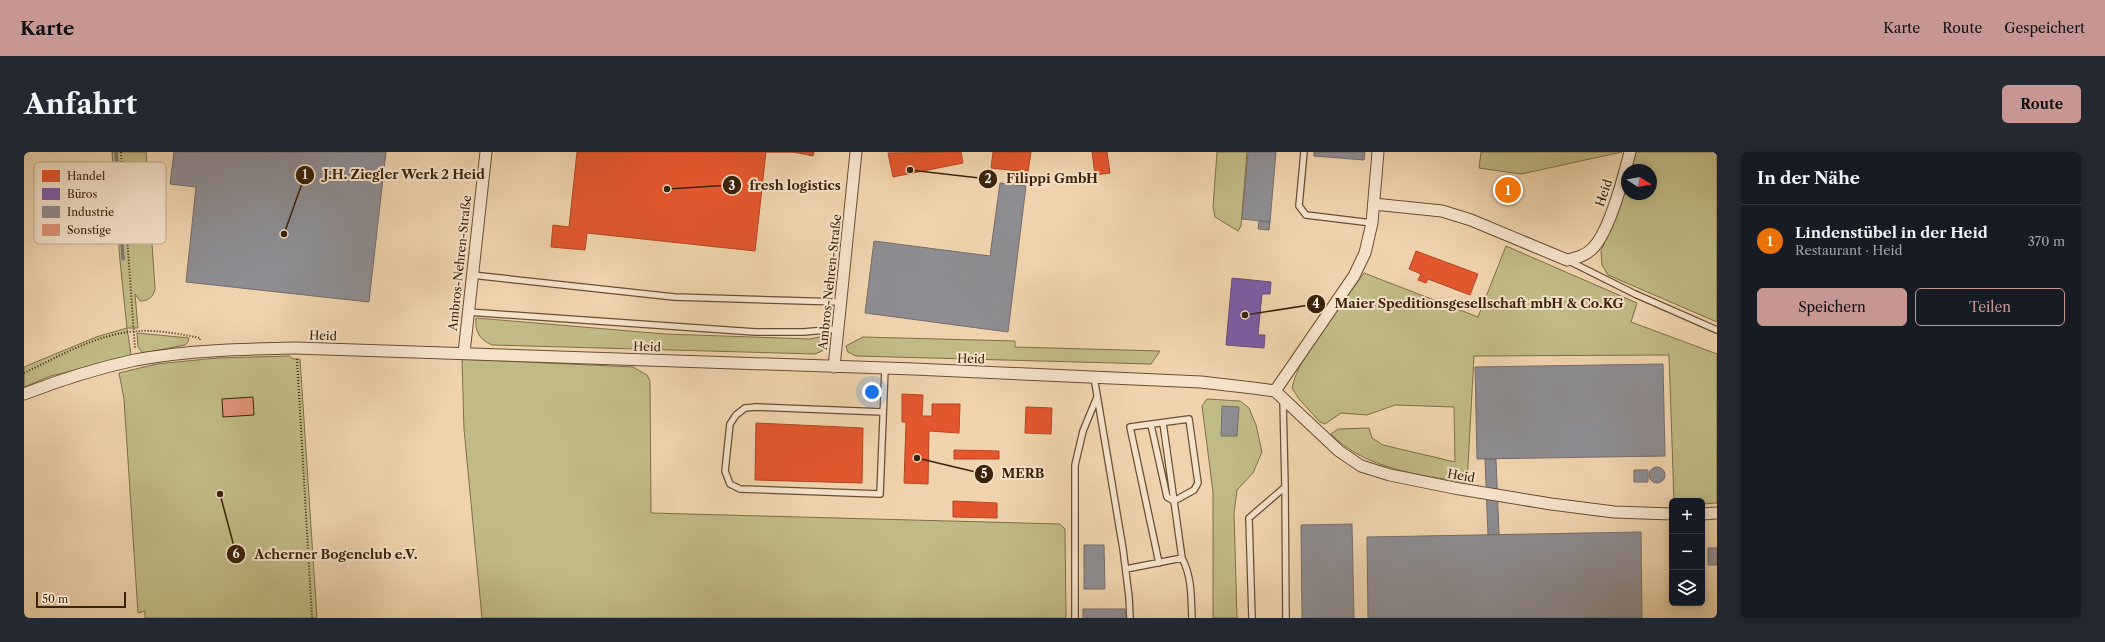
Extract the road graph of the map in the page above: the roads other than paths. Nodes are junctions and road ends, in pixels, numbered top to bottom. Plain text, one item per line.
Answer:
1 (486, 152) edge
2 (856, 152) edge
3 (1304, 152) edge
4 (1378, 152) edge
5 (1630, 152) edge
6 (1374, 204) junction
7 (1372, 223) junction
8 (1567, 260) junction
9 (472, 276) junction
10 (841, 302) junction
11 (468, 312) junction
12 (838, 329) junction
13 (1717, 330) edge
14 (464, 353) junction
15 (834, 366) junction
16 (885, 368) junction
17 (1094, 377) junction
18 (1275, 391) junction
19 (24, 394) edge
20 (1097, 396) junction
21 (1283, 398) junction
22 (883, 412) junction
23 (1163, 423) junction
24 (1151, 424) junction
25 (1285, 487) junction
26 (1174, 501) junction
27 (1717, 513) edge
28 (1669, 514) edge
29 (1705, 514) edge
30 (1182, 558) junction
31 (1159, 563) junction
32 (1126, 570) junction
33 (1076, 618) edge
34 (1130, 618) edge
35 (1192, 618) edge
36 (1252, 618) edge
37 (1286, 618) edge

1 - 9 street, Ambros-Nehren-Straße
2 - 10 street, Ambros-Nehren-Straße
3 - 7 lane
4 - 6 street
5 - 8 street, Heid
6 - 7 street
6 - 8 street
7 - 18 street
8 - 13 lane
9 - 10 lane
9 - 11 street, Ambros-Nehren-Straße
10 - 12 street, Ambros-Nehren-Straße
11 - 12 lane
11 - 14 street, Ambros-Nehren-Straße
12 - 15 street, Ambros-Nehren-Straße
14 - 15 street, Heid
14 - 19 street, Heid
15 - 16 street, Heid
16 - 17 street, Heid
16 - 22 lane
17 - 18 street, Heid
17 - 20 lane
18 - 21 street, Heid
20 - 32 lane
20 - 33 lane
21 - 25 lane
21 - 28 street, Heid
22 - 22 lane
23 - 24 lane
23 - 26 lane
23 - 26 lane
24 - 26 lane
24 - 31 lane
25 - 36 lane
25 - 37 lane
26 - 30 lane
27 - 29 street
30 - 31 lane
30 - 35 lane
31 - 32 lane
32 - 34 lane

